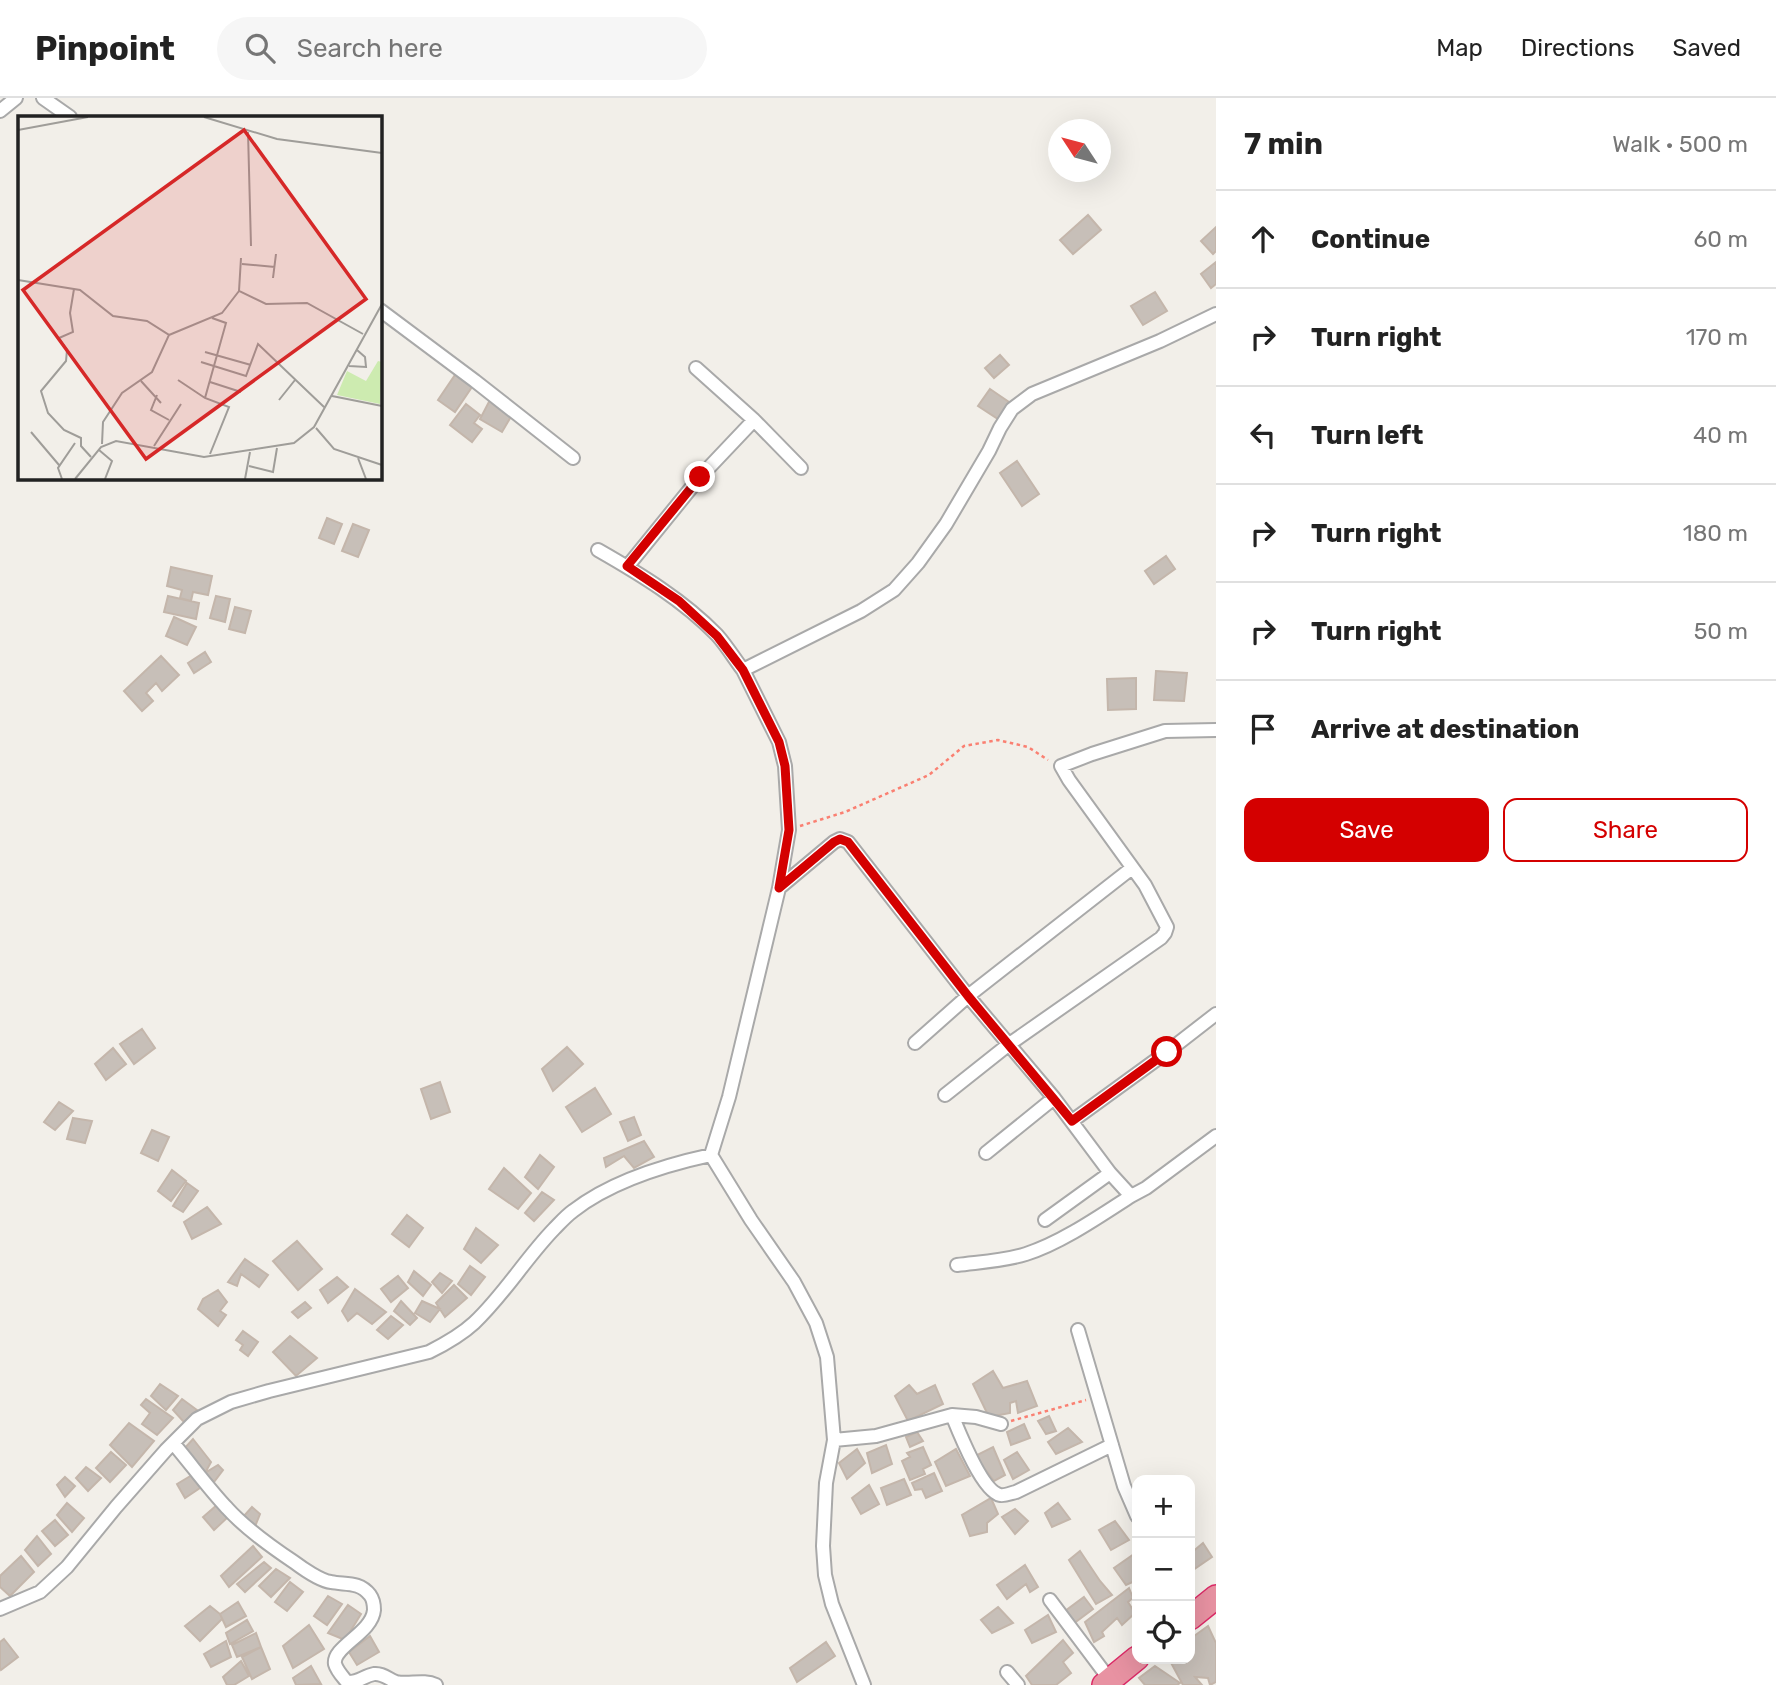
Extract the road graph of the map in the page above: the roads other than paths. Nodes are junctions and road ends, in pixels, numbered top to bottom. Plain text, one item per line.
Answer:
1 (16, 98) edge
2 (43, 98) edge
3 (0, 111) edge
4 (68, 116) edge
5 (382, 311) edge
6 (1216, 314) edge
7 (696, 368) dead end
8 (754, 420) junction
9 (573, 458) dead end
10 (801, 468) dead end
11 (598, 550) dead end
12 (627, 566) junction
13 (743, 670) junction
14 (1216, 730) edge
15 (1132, 868) junction
16 (779, 888) junction
17 (968, 996) junction
18 (1216, 1014) edge
19 (915, 1043) dead end
20 (1008, 1045) junction
21 (946, 1095) dead end
22 (1054, 1098) junction
23 (1072, 1121) junction
24 (1216, 1136) edge
25 (986, 1153) dead end
26 (711, 1155) junction
27 (1110, 1173) junction
28 (1130, 1196) junction
29 (1045, 1220) dead end
30 (957, 1265) dead end
31 (1078, 1330) dead end
32 (952, 1415) junction
33 (1002, 1424) road end
34 (834, 1440) junction
35 (173, 1443) junction
36 (1112, 1445) junction
37 (1132, 1504) edge
38 (1216, 1597) edge
39 (1050, 1600) dead end
40 (0, 1609) edge
41 (1195, 1612) edge
42 (1132, 1662) edge
43 (1007, 1672) dead end
44 (1107, 1682) edge
45 (436, 1685) edge
46 (864, 1685) edge
47 (1018, 1685) edge

1 - 3 street
2 - 4 street
5 - 9 street
6 - 13 street
7 - 8 street
8 - 10 street
8 - 12 street
11 - 12 street
12 - 13 street
13 - 16 street
14 - 15 street
15 - 17 street
15 - 20 street
16 - 17 street
16 - 26 street
17 - 19 street
17 - 20 street
18 - 23 street
20 - 21 street
20 - 22 street
22 - 23 street
22 - 25 street
23 - 27 street
24 - 28 street
26 - 34 street
26 - 35 street
27 - 28 street
27 - 29 street
28 - 30 street
31 - 36 street
32 - 33 street
32 - 34 street
32 - 36 street
34 - 46 street
35 - 40 street
35 - 45 street
36 - 37 street
38 - 41 highway
39 - 44 street
42 - 44 highway
43 - 47 street

